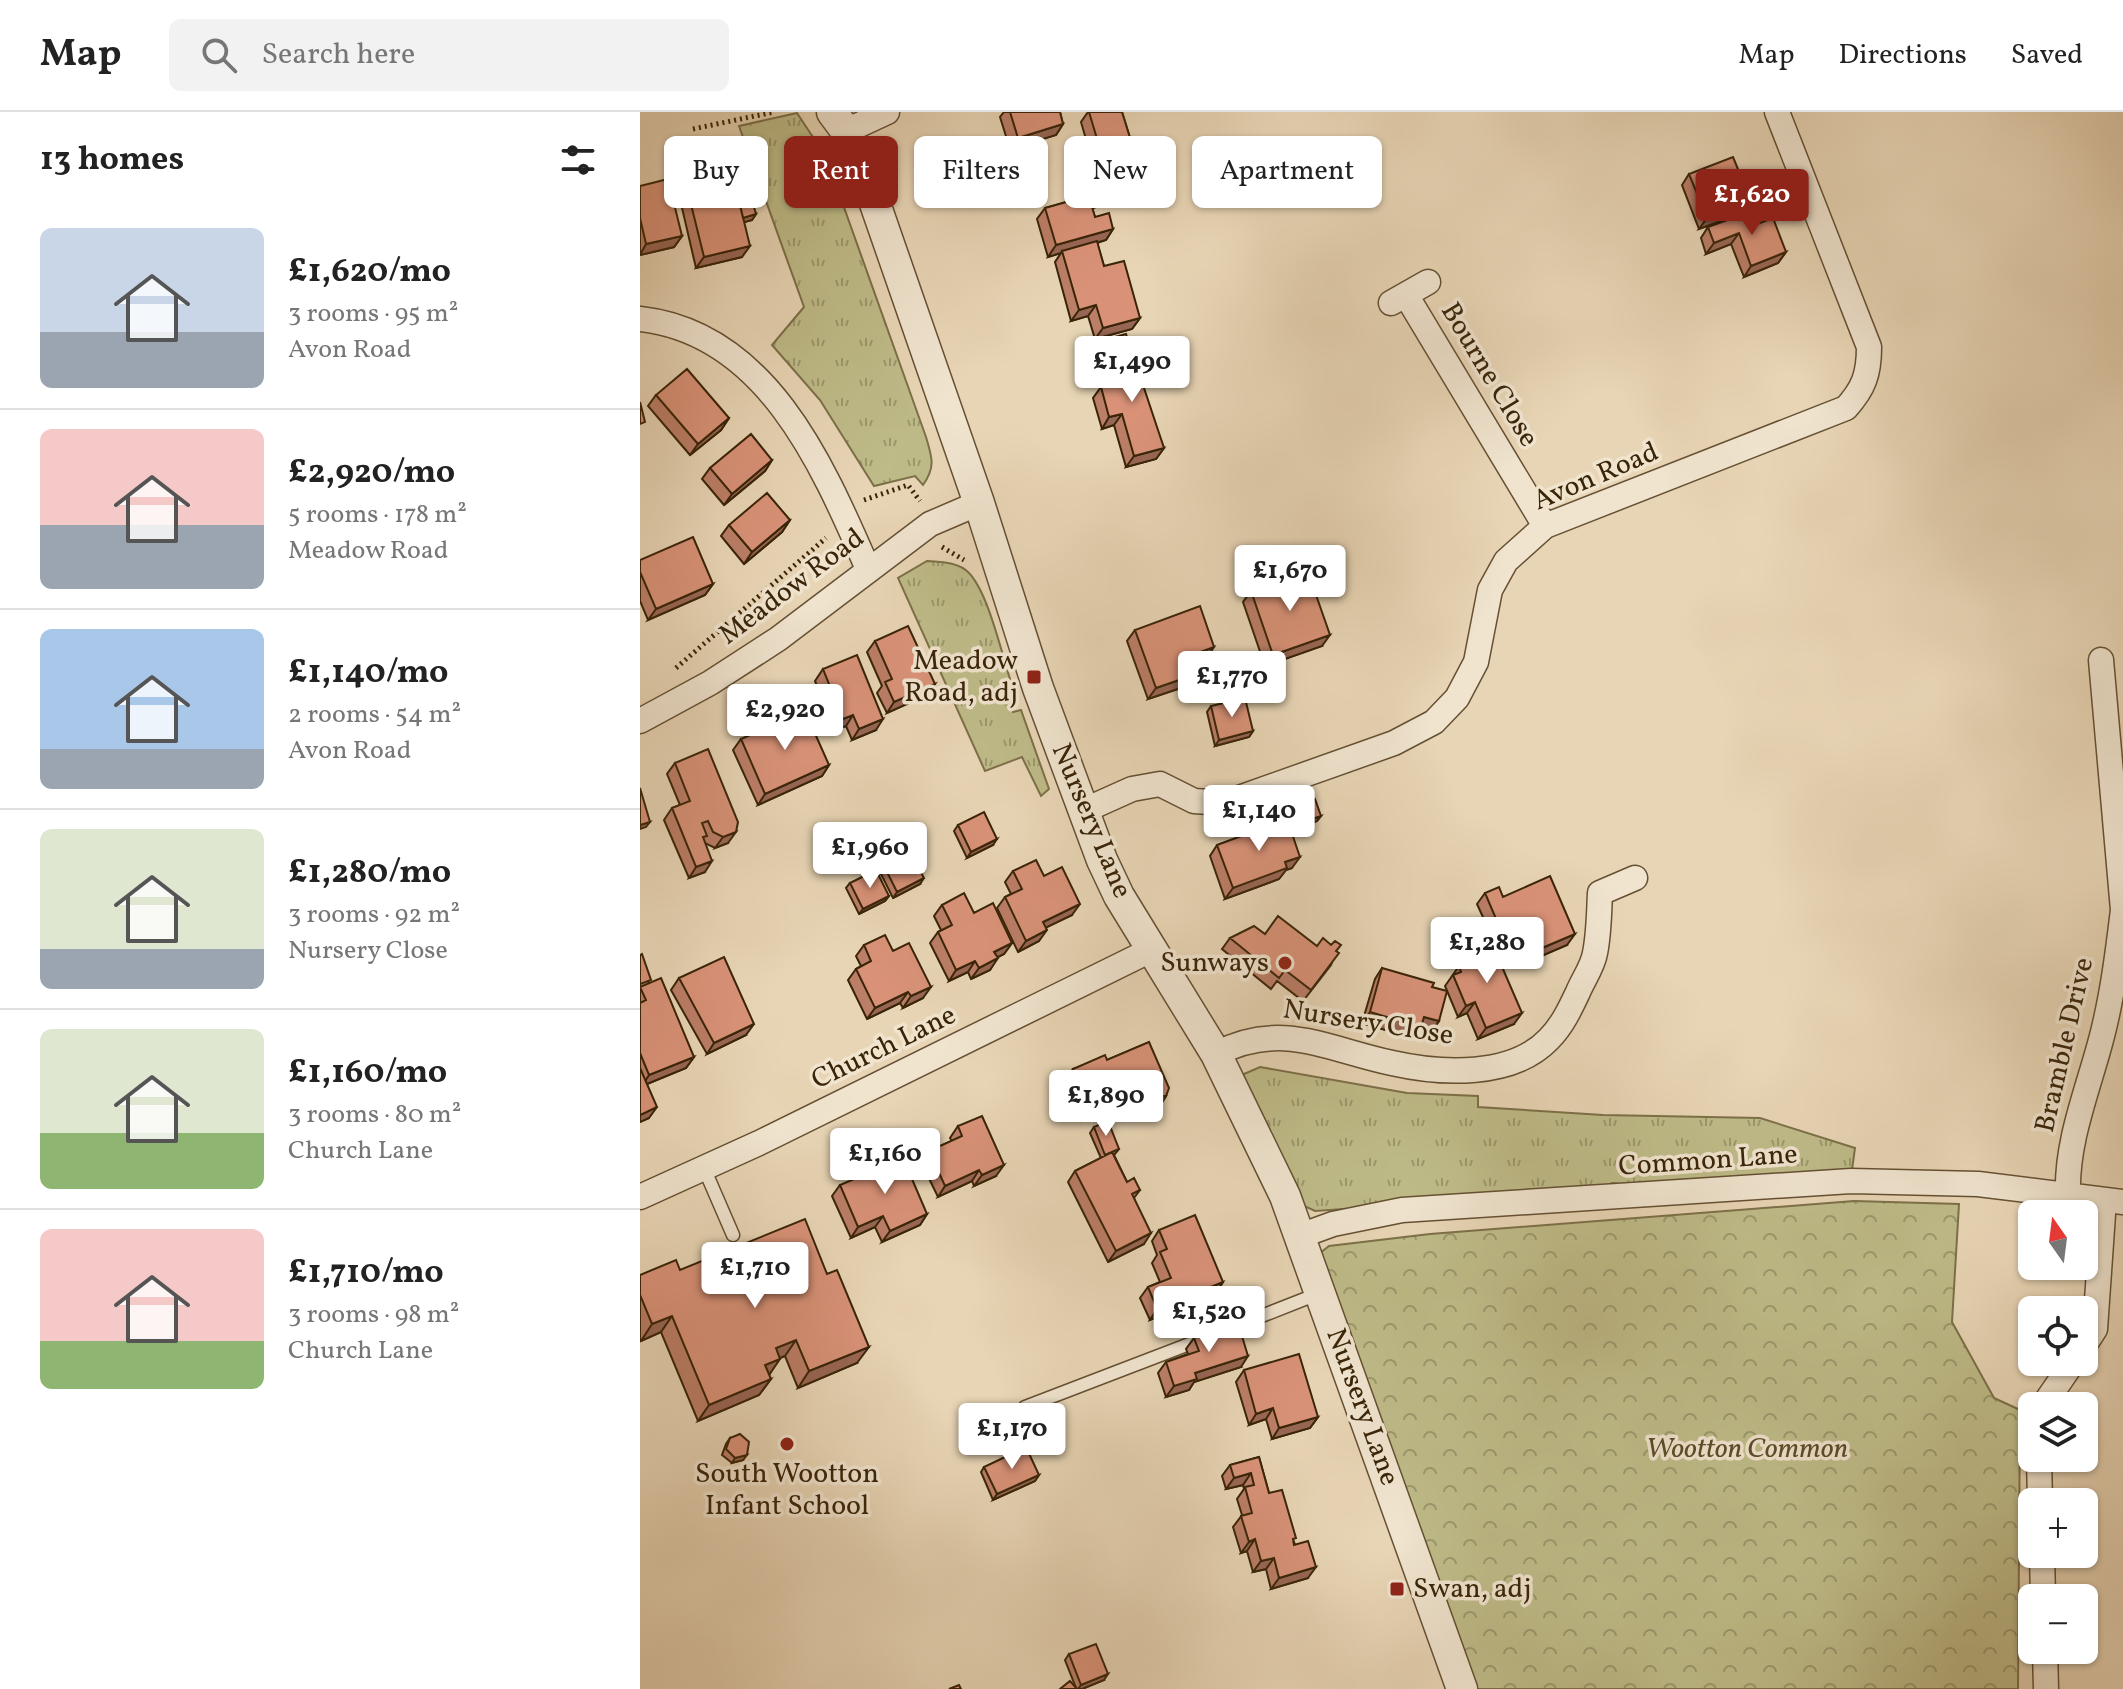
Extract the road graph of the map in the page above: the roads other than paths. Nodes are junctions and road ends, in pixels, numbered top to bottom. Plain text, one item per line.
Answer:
1 (887, 112) edge
2 (1777, 112) edge
3 (839, 122) edge
4 (1428, 282) dead end
5 (640, 319) edge
6 (979, 503) junction
7 (1545, 526) junction
8 (868, 569) junction
9 (2101, 660) dead end
10 (640, 721) edge
11 (1083, 811) junction
12 (1635, 878) dead end
13 (2123, 910) edge
14 (1153, 949) junction
15 (1216, 1054) junction
16 (704, 1168) junction
17 (2068, 1194) junction
18 (640, 1197) edge
19 (2114, 1201) edge
20 (733, 1235) dead end
21 (1300, 1236) junction
22 (1320, 1293) junction
23 (2098, 1309) edge
24 (1025, 1407) dead end
25 (2045, 1664) edge
26 (1462, 1689) edge
27 (2046, 1689) edge

1 - 3 street
2 - 7 street, Avon Road
3 - 6 street, Nursery Lane
4 - 7 street, Bourne Close
5 - 8 street
6 - 8 street, Meadow Road
6 - 11 street, Nursery Lane
7 - 11 street, Avon Road
8 - 10 street, Meadow Road
9 - 13 street, Bramble Drive
11 - 14 street, Nursery Lane
12 - 15 street, Nursery Close
13 - 17 street, Bramble Drive
14 - 15 street, Nursery Lane
14 - 16 street, Church Lane
15 - 21 street, Nursery Lane
16 - 18 street, Church Lane
16 - 20 lane
17 - 19 street, Common Lane
17 - 21 street, Common Lane
19 - 23 street
21 - 22 street, Nursery Lane
22 - 24 lane
22 - 26 street, Nursery Lane
25 - 27 street

